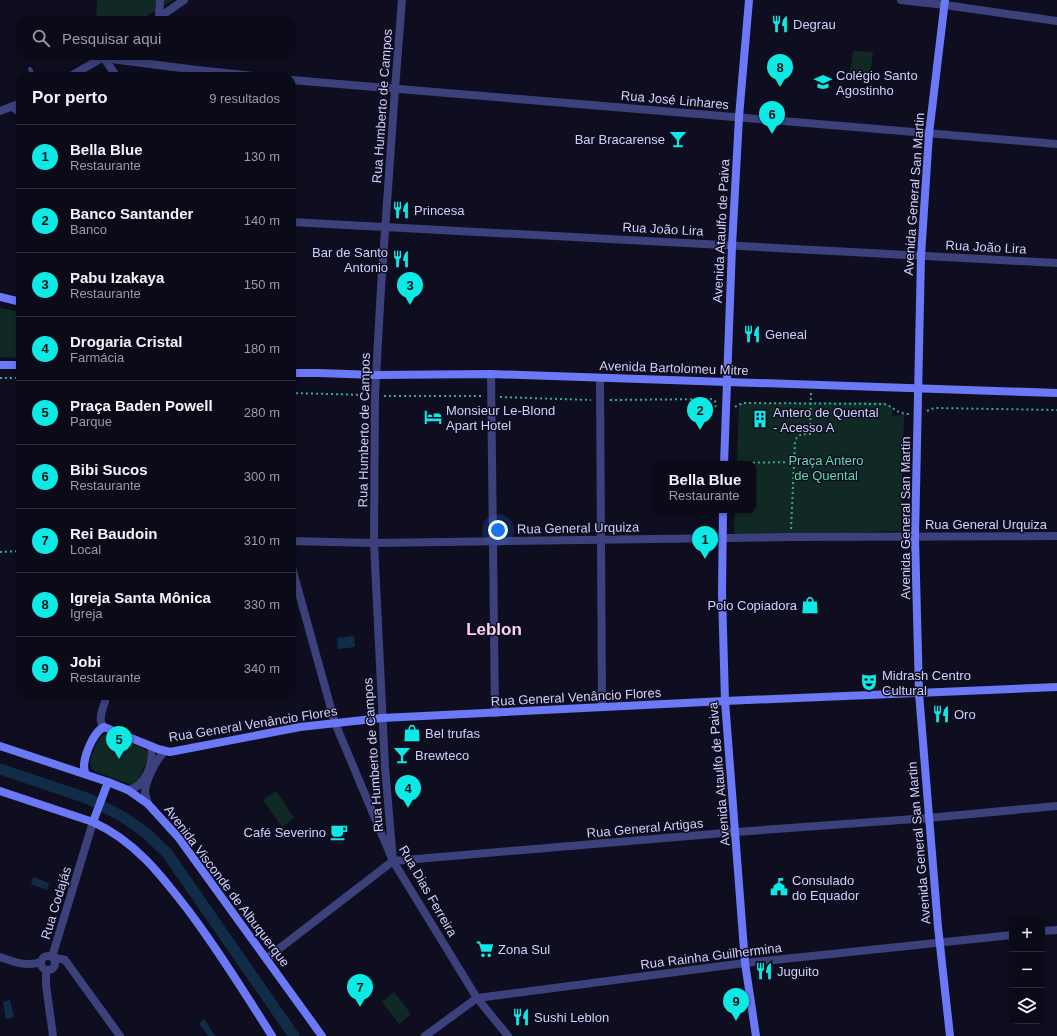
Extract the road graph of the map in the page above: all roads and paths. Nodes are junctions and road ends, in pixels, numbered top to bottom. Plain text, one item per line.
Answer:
1 (160, 0) edge
2 (184, 0) edge
3 (402, 0) edge
4 (750, 0) edge
5 (901, 0) edge
6 (945, 2) edge
7 (157, 16) edge
8 (161, 16) edge
9 (1057, 21) edge
10 (99, 60) edge
11 (108, 60) edge
12 (132, 60) edge
13 (30, 68) dead end
14 (32, 72) edge
15 (78, 72) edge
16 (114, 72) edge
17 (215, 72) edge
18 (296, 80) edge
19 (395, 89) junction
20 (16, 105) edge
21 (12, 107) junction
22 (16, 110) edge
23 (0, 111) edge
24 (739, 117) junction
25 (930, 134) junction
26 (1057, 144) edge
27 (296, 222) edge
28 (386, 227) junction
29 (732, 246) junction
30 (921, 256) junction
31 (1057, 263) edge
32 (0, 297) edge
33 (16, 301) edge
34 (0, 364) edge
35 (16, 365) edge
36 (296, 373) edge
37 (490, 374) junction
38 (376, 375) junction
39 (0, 378) edge
40 (16, 378) edge
41 (600, 378) junction
42 (728, 382) junction
43 (811, 385) junction
44 (917, 388) junction
45 (296, 393) edge
46 (1057, 393) edge
47 (374, 395) junction
48 (491, 396) junction
49 (600, 400) junction
50 (810, 404) junction
51 (716, 408) dead end
52 (734, 408) dead end
53 (1057, 410) edge
54 (917, 414) junction
55 (724, 461) edge
56 (794, 462) junction
57 (756, 463) edge
58 (723, 513) edge
59 (1057, 536) edge
60 (791, 537) junction
61 (915, 537) junction
62 (722, 538) junction
63 (601, 540) junction
64 (296, 541) edge
65 (493, 541) junction
66 (374, 543) junction
67 (16, 551) edge
68 (0, 552) edge
69 (296, 582) edge
70 (1057, 687) edge
71 (919, 693) junction
72 (106, 700) edge
73 (725, 701) junction
74 (602, 707) junction
75 (495, 712) junction
76 (382, 718) junction
77 (336, 723) junction
78 (104, 728) junction
79 (0, 746) edge
80 (151, 746) junction
81 (166, 751) junction
82 (86, 774) junction
83 (108, 782) junction
84 (128, 790) junction
85 (0, 791) edge
86 (148, 804) junction
87 (1057, 806) edge
88 (928, 818) junction
89 (93, 822) junction
90 (736, 832) junction
91 (393, 861) junction
92 (1057, 930) edge
93 (1045, 932) edge
94 (1009, 935) edge
95 (939, 943) junction
96 (0, 957) edge
97 (52, 957) junction
98 (267, 958) junction
99 (41, 962) junction
100 (745, 963) junction
101 (46, 970) junction
102 (478, 998) junction
103 (53, 1036) edge
104 (120, 1036) edge
105 (272, 1036) edge
106 (322, 1036) edge
107 (425, 1036) edge
108 (508, 1036) edge
109 (756, 1036) edge
110 (950, 1036) edge

1 - 7 street
2 - 8 street
3 - 19 street, Rua Humberto de Campos
4 - 24 main road, Avenida Ataulfo de Paiva
5 - 6 street
6 - 9 street
6 - 25 main road, Avenida General San Martin
10 - 15 street
11 - 16 street
12 - 17 street
13 - 14 lane
18 - 19 street, Rua José Linhares
19 - 24 street, Rua José Linhares
19 - 28 street, Rua Humberto de Campos
20 - 21 street
21 - 22 street
21 - 23 street
24 - 25 street, Rua José Linhares
24 - 29 main road, Avenida Ataulfo de Paiva
25 - 26 street, Rua José Linhares
25 - 30 main road, Avenida General San Martin
27 - 28 street, Rua João Lira
28 - 29 street, Rua João Lira
28 - 38 street, Rua Humberto de Campos
29 - 30 street, Rua João Lira
29 - 42 main road, Avenida Ataulfo de Paiva
30 - 31 street, Rua João Lira
30 - 44 main road, Avenida General San Martin
32 - 33 main road
34 - 35 main road
36 - 38 main road, Avenida Bartolomeu Mitre
37 - 38 main road, Avenida Bartolomeu Mitre
37 - 41 main road, Avenida Bartolomeu Mitre
37 - 48 street
38 - 47 street, Rua Humberto de Campos
39 - 40 path
41 - 42 main road, Avenida Bartolomeu Mitre
41 - 49 street
42 - 43 main road, Avenida Bartolomeu Mitre
42 - 55 main road, Avenida Ataulfo de Paiva
43 - 44 main road, Avenida Bartolomeu Mitre
43 - 50 path
44 - 46 main road, Avenida Bartolomeu Mitre
44 - 54 main road, Avenida General San Martin
45 - 47 path
47 - 48 path
47 - 66 street, Rua Humberto de Campos
48 - 49 path
48 - 65 street
49 - 51 path
49 - 63 street
50 - 52 path
50 - 54 path
50 - 56 path
53 - 54 path
54 - 61 main road, Avenida General San Martin
56 - 57 path
56 - 60 path
58 - 62 main road, Avenida Ataulfo de Paiva
59 - 61 street, Rua General Urquiza
60 - 61 street, Rua General Urquiza
60 - 62 street, Rua General Urquiza
61 - 71 main road, Avenida General San Martin
62 - 63 street, Rua General Urquiza
62 - 73 main road, Avenida Ataulfo de Paiva
63 - 65 street, Rua General Urquiza
63 - 74 street
64 - 66 street, Rua General Urquiza
65 - 66 street, Rua General Urquiza
65 - 75 street
66 - 76 street, Rua Humberto de Campos
67 - 68 path
69 - 77 street, Rua Dias Ferreira
70 - 71 main road, Rua General Venâncio Flores
71 - 73 main road, Rua General Venâncio Flores
71 - 88 main road, Avenida General San Martin
72 - 78 street
73 - 74 main road, Rua General Venâncio Flores
73 - 90 main road, Avenida Ataulfo de Paiva
74 - 75 main road, Rua General Venâncio Flores
75 - 76 main road, Rua General Venâncio Flores
76 - 77 main road, Rua General Venâncio Flores
76 - 91 street, Rua Humberto de Campos
77 - 81 main road, Rua General Venâncio Flores
77 - 91 street, Rua Dias Ferreira
78 - 80 main road, Rua General Venâncio Flores
78 - 82 main road
79 - 82 main road, Avenida Visconde de Albuquerque
80 - 81 main road, Rua General Venâncio Flores
80 - 84 street
81 - 86 street
82 - 83 main road, Avenida Visconde de Albuquerque
83 - 84 main road, Avenida Visconde de Albuquerque
83 - 89 main road
84 - 86 main road, Avenida Visconde de Albuquerque
85 - 89 main road
86 - 98 main road, Avenida Visconde de Albuquerque
87 - 88 street, Rua General Artigas
88 - 90 street, Rua General Artigas
88 - 95 main road, Avenida General San Martin
89 - 97 street, Rua Codajás
89 - 105 main road
90 - 91 street, Rua General Artigas
90 - 100 main road, Avenida Ataulfo de Paiva
91 - 98 street
91 - 102 street, Rua Dias Ferreira
92 - 93 street
94 - 95 street, Rua Rainha Guilhermina
95 - 100 street, Rua Rainha Guilhermina
95 - 110 main road, Avenida General San Martin
96 - 99 street
97 - 99 street
97 - 101 street
97 - 104 street, Rua Codajás
98 - 106 main road, Avenida Visconde de Albuquerque
99 - 101 street
100 - 102 street, Rua Rainha Guilhermina
100 - 109 main road, Avenida Ataulfo de Paiva
101 - 103 street
102 - 107 street, Rua Rainha Guilhermina
102 - 108 street, Rua Dias Ferreira

